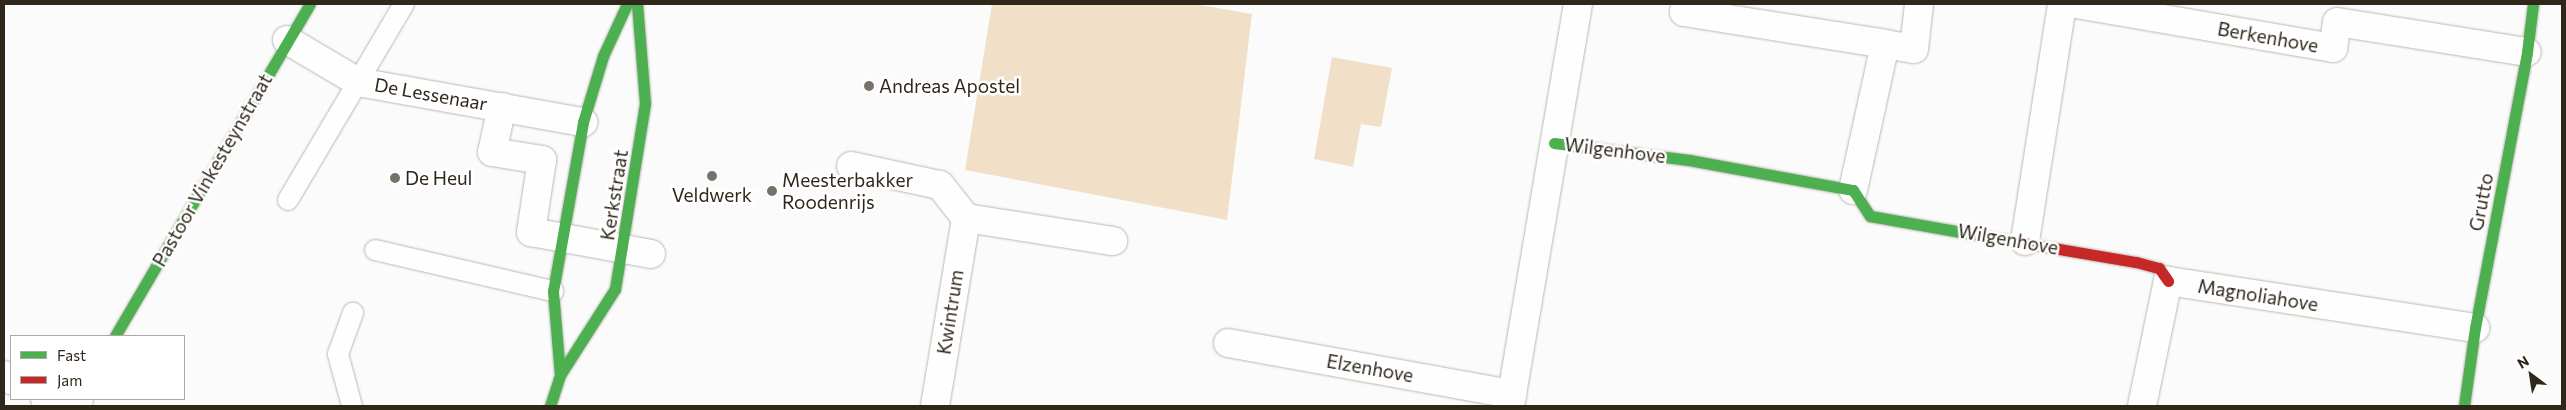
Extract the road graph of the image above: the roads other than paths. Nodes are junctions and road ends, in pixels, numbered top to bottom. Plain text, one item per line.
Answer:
1 (310, 4) edge
2 (404, 4) edge
3 (627, 4) edge
4 (637, 4) edge
5 (1578, 4) edge
6 (1686, 4) edge
7 (1918, 4) edge
8 (2062, 4) edge
9 (2076, 4) edge
10 (2533, 4) edge
11 (288, 40) junction
12 (1885, 44) junction
13 (2526, 52) junction
14 (358, 82) junction
15 (502, 107) junction
16 (583, 122) junction
17 (1554, 143) junction
18 (851, 166) dead end
19 (1853, 190) junction
20 (288, 200) dead end
21 (966, 218) junction
22 (562, 239) junction
23 (1113, 241) dead end
24 (2025, 241) junction
25 (375, 250) dead end
26 (623, 250) junction
27 (651, 254) dead end
28 (2168, 281) junction
29 (553, 291) junction
30 (353, 313) dead end
31 (2475, 328) junction
32 (116, 335) edge
33 (1228, 342) dead end
34 (560, 375) junction
35 (46, 400) edge
36 (1511, 400) edge
37 (58, 406) edge
38 (352, 406) edge
39 (550, 406) edge
40 (935, 406) edge
41 (2142, 406) edge
42 (2464, 406) edge

1 - 11 street, Pastoor Vinkesteynstraat
2 - 14 lane
3 - 16 street, Kerkstraat
4 - 26 street, Kerkstraat
5 - 17 street, Wilgenhove
6 - 12 street
7 - 12 street
8 - 24 street
9 - 13 street, Berkenhove
10 - 13 street, Grutto
11 - 14 street, De Lessenaar
11 - 32 street, Pastoor Vinkesteynstraat
12 - 19 street
13 - 31 street, Grutto
14 - 15 street, De Lessenaar
14 - 20 lane
15 - 16 street, De Lessenaar
15 - 22 street
16 - 22 street, Kerkstraat
17 - 19 street, Wilgenhove
17 - 36 street, Wilgenhove
18 - 21 street
19 - 24 street, Wilgenhove
21 - 23 street
21 - 40 street, Kwintrum
22 - 26 street
22 - 29 street, Kerkstraat
24 - 28 street, Wilgenhove
25 - 29 lane
26 - 27 street
26 - 34 street, Kerkstraat
28 - 31 street, Magnoliahove
28 - 41 street
29 - 34 street, Kerkstraat
30 - 38 lane
31 - 42 street, Grutto
33 - 36 street, Elzenhove
34 - 39 street, Kerkstraat
35 - 37 street

